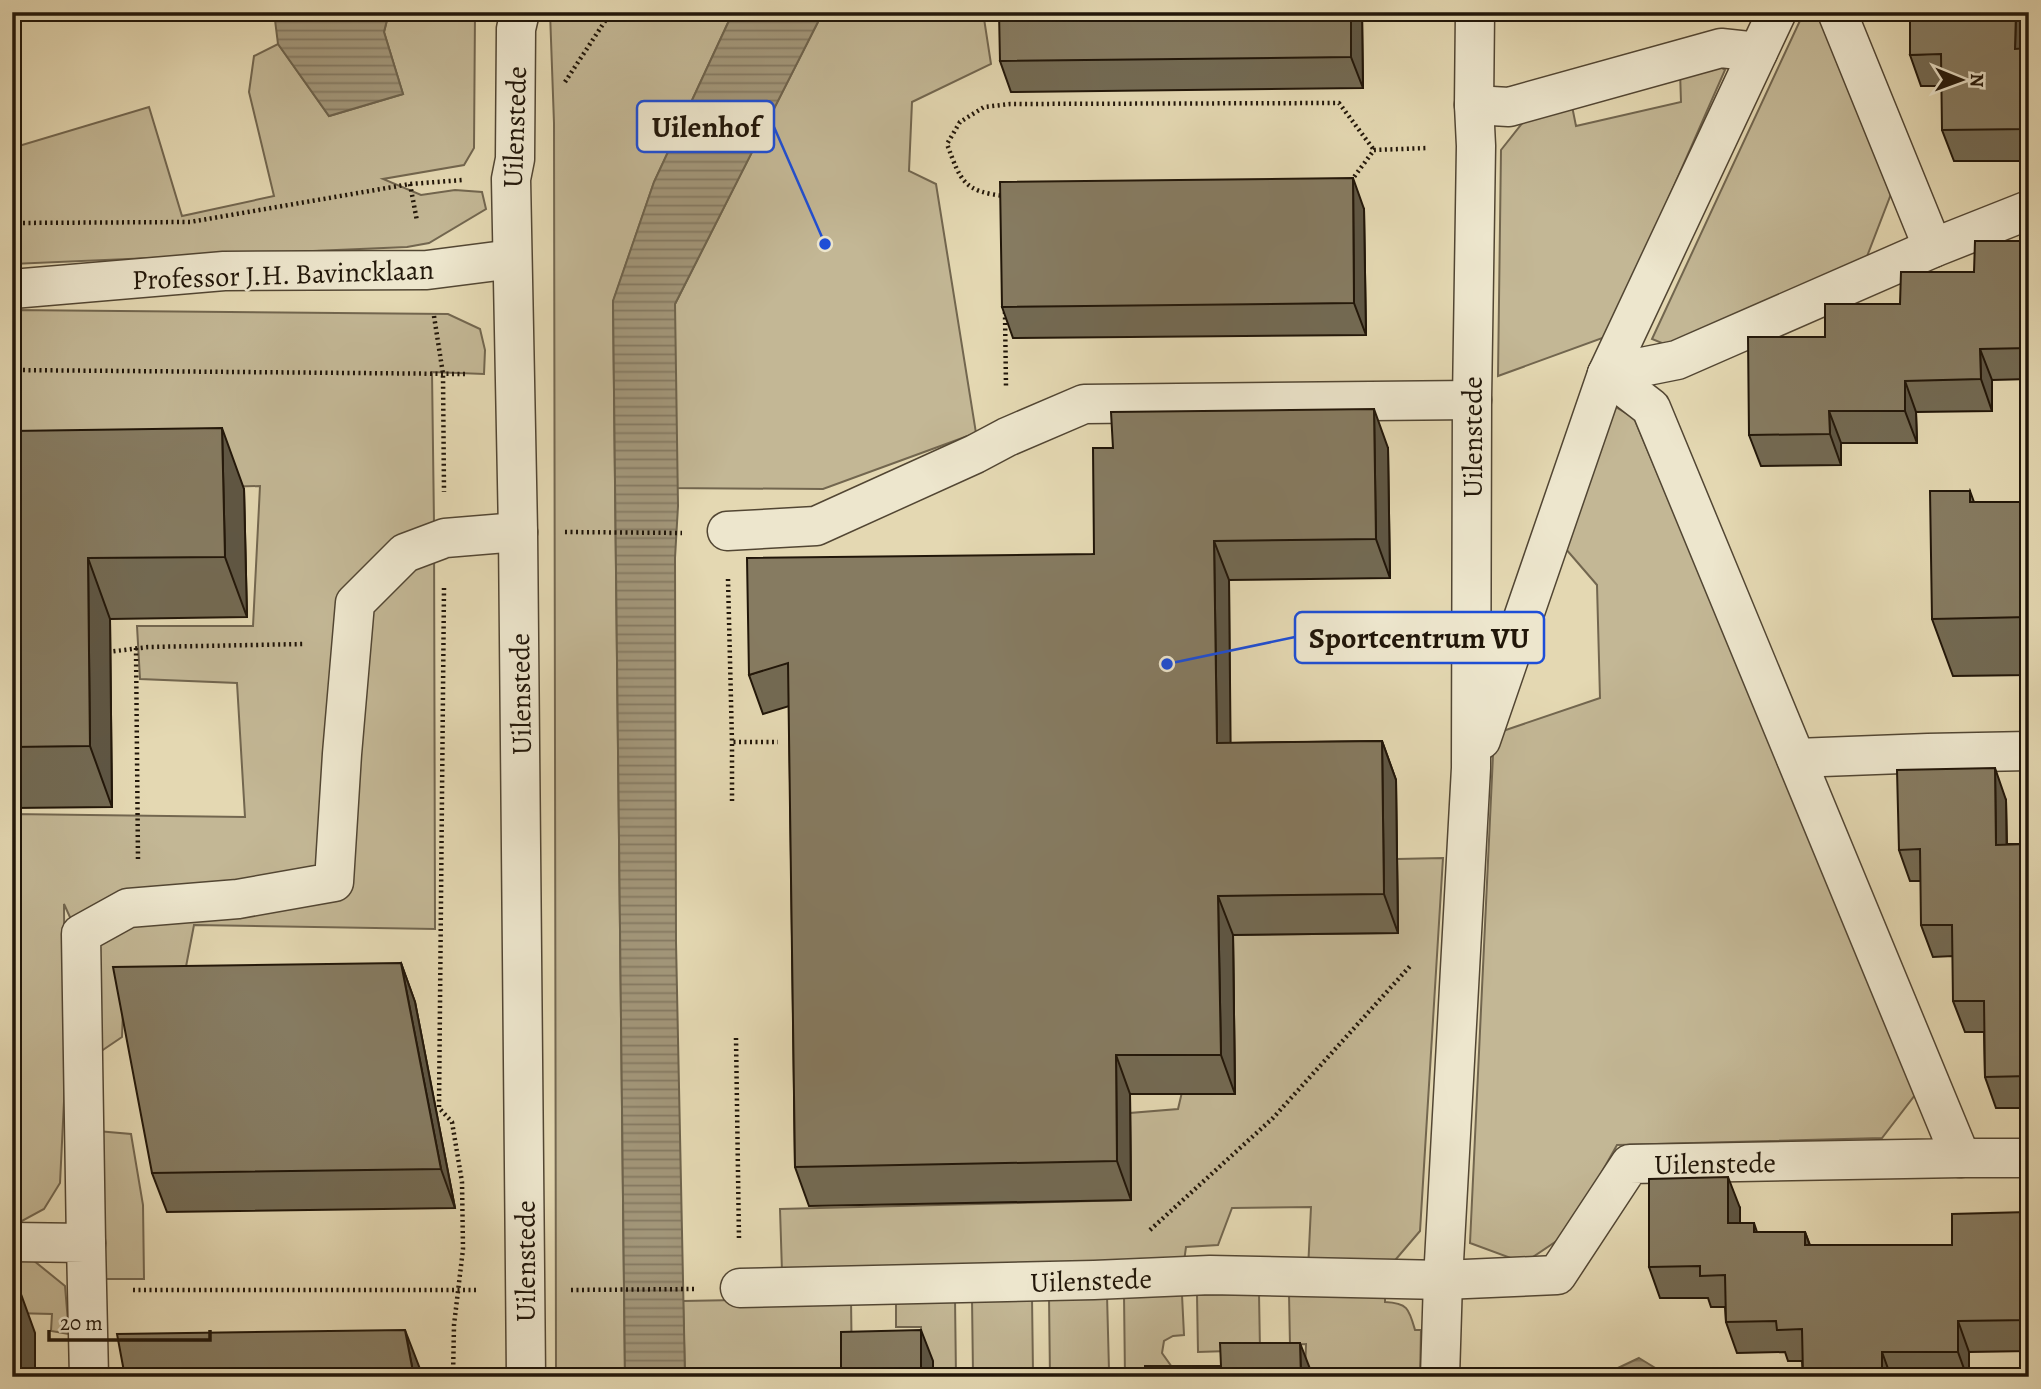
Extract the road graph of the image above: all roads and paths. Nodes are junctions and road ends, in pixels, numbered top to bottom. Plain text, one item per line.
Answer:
1 (520, 12) edge
2 (1475, 12) edge
3 (1777, 12) edge
4 (1837, 12) edge
5 (1758, 52) junction
6 (1474, 105) junction
7 (1476, 146) junction
8 (1374, 150) junction
9 (515, 159) junction
10 (410, 184) junction
11 (1347, 186) edge
12 (1017, 196) edge
13 (2029, 210) edge
14 (12, 223) edge
15 (1933, 248) junction
16 (512, 259) junction
17 (427, 270) junction
18 (12, 289) edge
19 (1005, 303) edge
20 (12, 370) edge
21 (443, 374) junction
22 (1607, 374) junction
23 (514, 375) junction
24 (1472, 400) junction
25 (1007, 437) junction
26 (591, 531) dead end
27 (727, 531) junction
28 (518, 532) junction
29 (445, 538) junction
30 (352, 643) junction
31 (136, 648) junction
32 (96, 653) dead end
33 (732, 742) junction
34 (778, 742) dead end
35 (2029, 751) edge
36 (1796, 758) junction
37 (1471, 768) junction
38 (732, 801) dead end
39 (138, 907) junction
40 (1463, 907) junction
41 (736, 1038) dead end
42 (1961, 1158) junction
43 (2029, 1158) edge
44 (12, 1242) edge
45 (86, 1243) junction
46 (1094, 1280) junction
47 (1443, 1280) junction
48 (740, 1288) joint
49 (458, 1289) junction
50 (594, 1289) dead end
51 (694, 1289) dead end
52 (87, 1290) junction
53 (525, 1292) junction
54 (89, 1377) edge
55 (453, 1377) edge
56 (526, 1377) edge
57 (1440, 1377) edge

1 - 9 street, Uilenstede
2 - 6 street, Uilenstede
3 - 5 street, Uilenstede
4 - 15 street
5 - 6 street
5 - 22 street, Uilenstede
6 - 7 street, Uilenstede
7 - 8 path
7 - 24 street, Uilenstede
8 - 11 path
8 - 12 path
9 - 10 path
9 - 16 street, Uilenstede
10 - 14 path
10 - 17 path
13 - 15 street
15 - 22 street
16 - 17 street, Professor J.H. Bavincklaan
16 - 23 street, Uilenstede
17 - 18 street, Professor J.H. Bavincklaan
17 - 21 path
19 - 25 path
20 - 21 path
21 - 23 path
21 - 29 path
22 - 36 street
22 - 37 street, Uilenstede
23 - 28 street, Uilenstede
24 - 25 street
24 - 37 street, Uilenstede
25 - 27 street
26 - 27 path
27 - 33 path
28 - 29 street
28 - 53 street, Uilenstede
29 - 30 street
29 - 49 path
30 - 31 path
30 - 39 street
31 - 32 path
31 - 39 path
33 - 34 path
33 - 38 path
35 - 36 street
36 - 42 street
37 - 40 street, Uilenstede
39 - 45 street
40 - 46 path
40 - 47 street, Uilenstede
41 - 48 path
42 - 43 street, Uilenstede
42 - 47 street, Uilenstede
44 - 45 street
45 - 52 street
46 - 47 street, Uilenstede
46 - 48 street, Uilenstede
47 - 57 street, Uilenstede
49 - 52 path
49 - 53 path
49 - 55 path
50 - 51 path
52 - 54 street
53 - 56 street, Uilenstede

